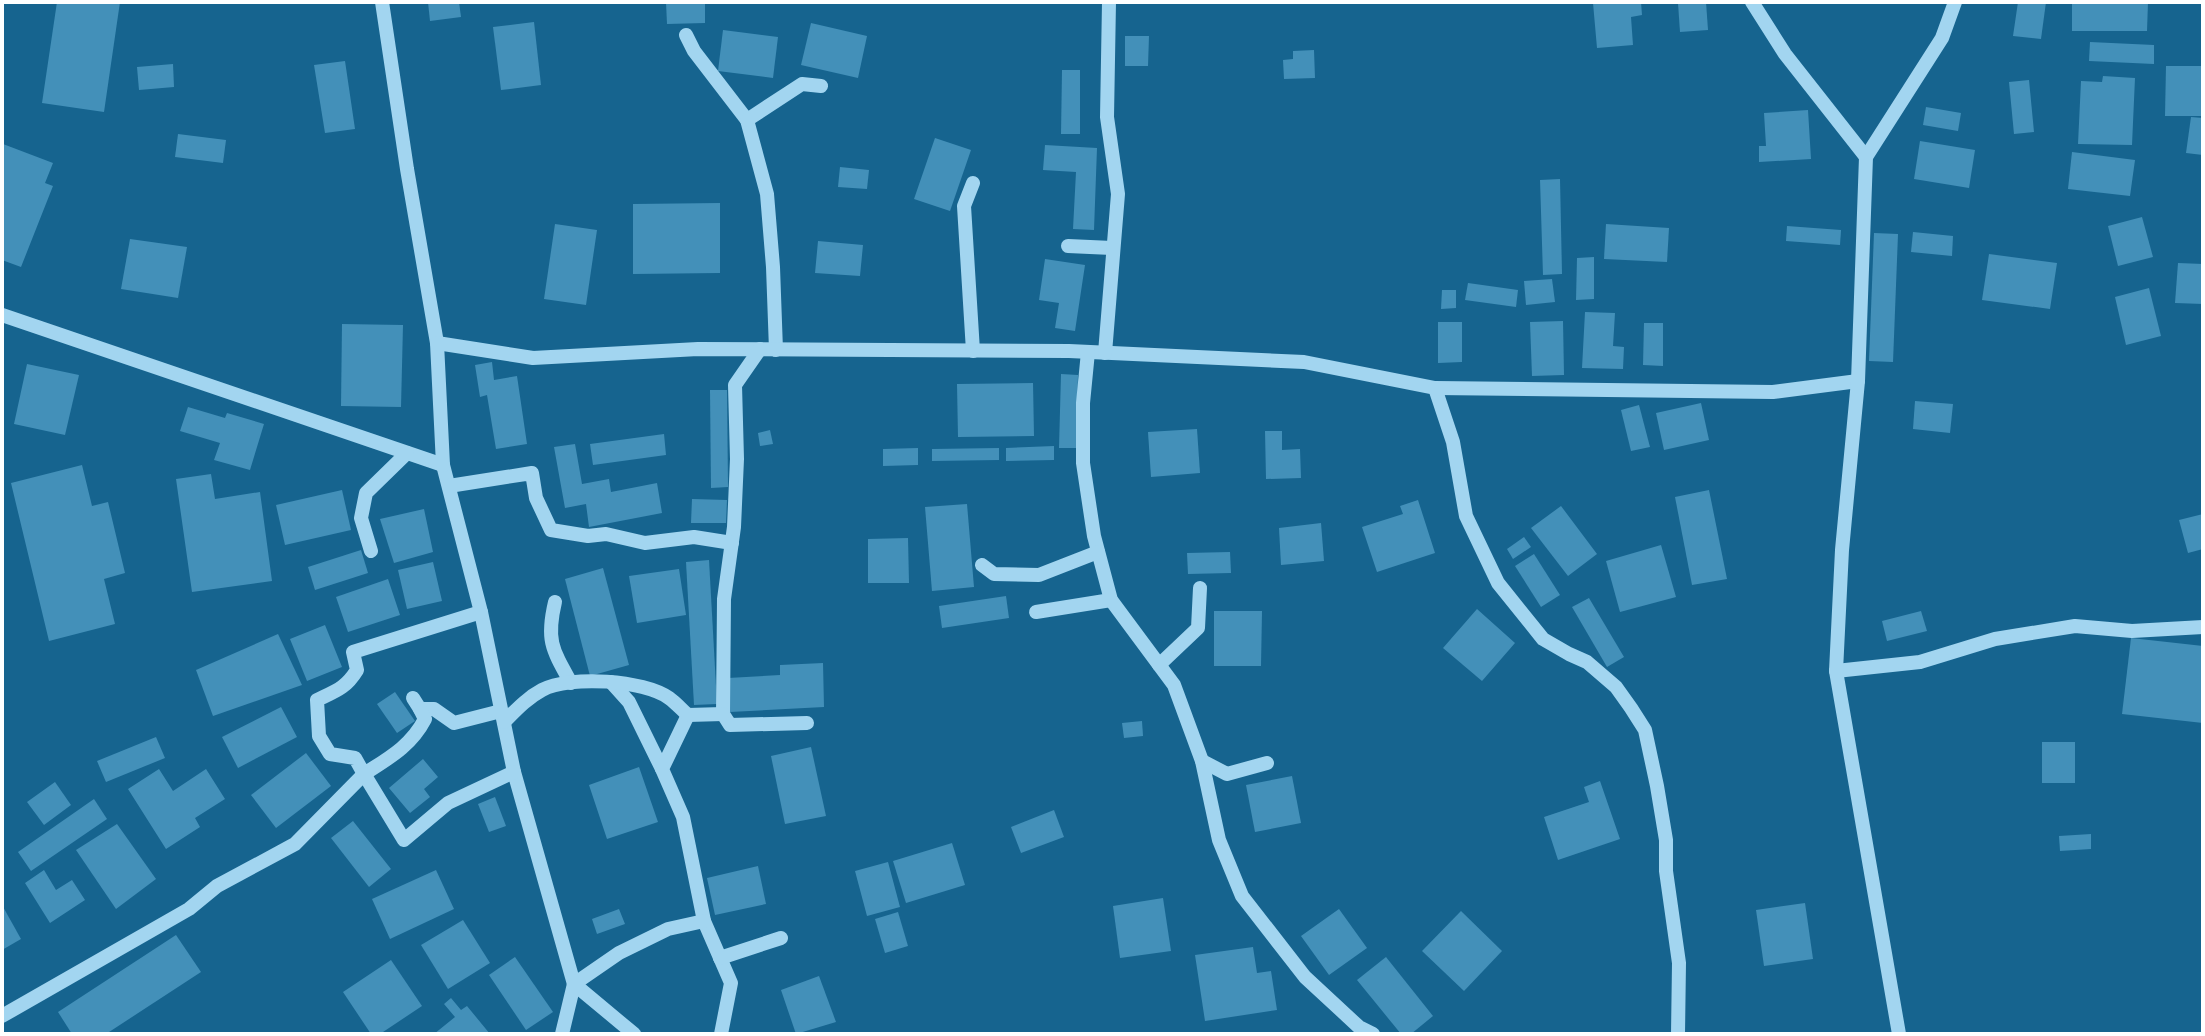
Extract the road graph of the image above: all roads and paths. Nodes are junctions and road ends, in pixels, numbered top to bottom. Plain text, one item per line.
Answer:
1 (382, 2) edge
2 (1109, 2) edge
3 (1752, 2) edge
4 (1955, 2) edge
5 (686, 35) dead end
6 (821, 86) dead end
7 (747, 120) junction
8 (1866, 157) junction
9 (973, 183) dead end
10 (1068, 246) dead end
11 (1112, 248) junction
12 (2, 315) edge
13 (437, 343) junction
14 (760, 349) junction
15 (776, 350) junction
16 (973, 351) junction
17 (1088, 352) junction
18 (1105, 353) junction
19 (1858, 381) junction
20 (1435, 388) junction
21 (407, 453) junction
22 (443, 465) junction
23 (449, 486) junction
24 (732, 543) junction
25 (371, 551) dead end
26 (1098, 552) junction
27 (982, 565) dead end
28 (1200, 588) dead end
29 (1111, 600) junction
30 (555, 602) dead end
31 (481, 612) junction
32 (1036, 612) dead end
33 (2203, 627) edge
34 (1159, 665) junction
35 (1836, 671) junction
36 (611, 682) junction
37 (571, 683) junction
38 (723, 714) junction
39 (688, 715) junction
40 (503, 716) junction
41 (807, 723) dead end
42 (1202, 761) junction
43 (1267, 763) dead end
44 (662, 769) junction
45 (514, 772) junction
46 (364, 774) junction
47 (704, 921) junction
48 (781, 938) dead end
49 (720, 958) junction
50 (574, 984) junction
51 (2, 1016) edge
52 (562, 1034) edge
53 (634, 1034) edge
54 (721, 1034) edge
55 (1373, 1034) edge
56 (1678, 1034) edge
57 (1899, 1034) edge

1 - 13 street
2 - 11 street
3 - 8 street
4 - 8 street
5 - 7 street
6 - 7 street
7 - 15 street
8 - 19 street
9 - 16 street
10 - 11 street
11 - 18 street
12 - 21 street
13 - 14 street
13 - 22 street
14 - 15 street
14 - 24 street
15 - 16 street
16 - 17 street
17 - 18 street
17 - 26 street
18 - 20 street
19 - 20 street
19 - 35 street
20 - 56 street
21 - 22 street
21 - 25 street
22 - 23 street
23 - 24 street
23 - 31 street
24 - 38 street
26 - 27 street
26 - 29 street
28 - 34 street
29 - 32 street
29 - 34 street
30 - 37 street
31 - 40 street
31 - 46 street
33 - 35 street
34 - 42 street
35 - 57 street
36 - 37 street
36 - 39 street
36 - 44 street
37 - 40 street
38 - 39 street
38 - 41 street
39 - 44 street
40 - 45 street
40 - 46 street
42 - 43 street
42 - 55 street
44 - 47 street
45 - 46 street
45 - 50 street
46 - 51 street
47 - 49 street
47 - 50 street
48 - 49 street
49 - 54 street
50 - 52 street
50 - 53 street

